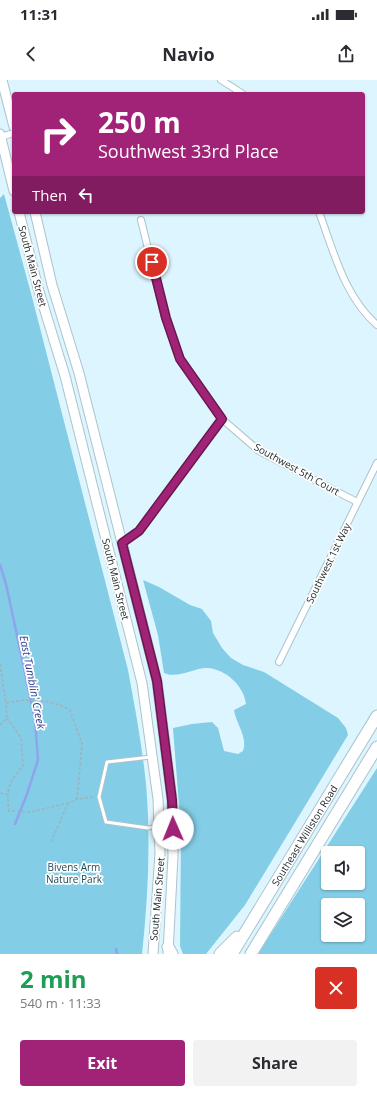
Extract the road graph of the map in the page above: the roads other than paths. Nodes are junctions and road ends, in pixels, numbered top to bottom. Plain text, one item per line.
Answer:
1 (2, 80) edge
2 (221, 80) edge
3 (240, 92) edge
4 (12, 119) edge
5 (12, 133) edge
6 (0, 136) edge
7 (12, 183) edge
8 (20, 214) edge
9 (34, 214) edge
10 (320, 214) edge
11 (141, 220) dead end
12 (377, 325) edge
13 (222, 419) junction
14 (377, 463) edge
15 (357, 502) junction
16 (122, 543) junction
17 (108, 547) junction
18 (279, 662) dead end
19 (160, 705) junction
20 (146, 708) junction
21 (377, 716) edge
22 (377, 747) edge
23 (153, 757) junction
24 (172, 815) junction
25 (159, 826) junction
26 (251, 922) junction
27 (170, 952) edge
28 (153, 954) edge
29 (220, 954) edge
30 (232, 954) edge
31 (251, 954) edge

1 - 4 main road
2 - 3 street
5 - 6 street
6 - 7 main road
8 - 17 main road, South Main Street
9 - 16 main road, South Main Street
10 - 12 street
11 - 13 street, Southwest 5th Court
13 - 15 street, Southwest 5th Court
13 - 16 street
14 - 15 street, Southwest 1st Way
15 - 18 street, Southwest 1st Way
16 - 17 main road
16 - 19 main road, South Main Street
17 - 20 main road, South Main Street
19 - 20 main road
19 - 24 main road, South Main Street
20 - 23 main road, South Main Street
21 - 26 highway, Southeast Williston Road
22 - 31 highway, Southeast Williston Road
23 - 25 main road, South Main Street
23 - 25 lane
24 - 25 main road
24 - 27 main road, South Main Street
25 - 28 main road, South Main Street
26 - 29 highway
26 - 30 highway, Southeast Williston Road

